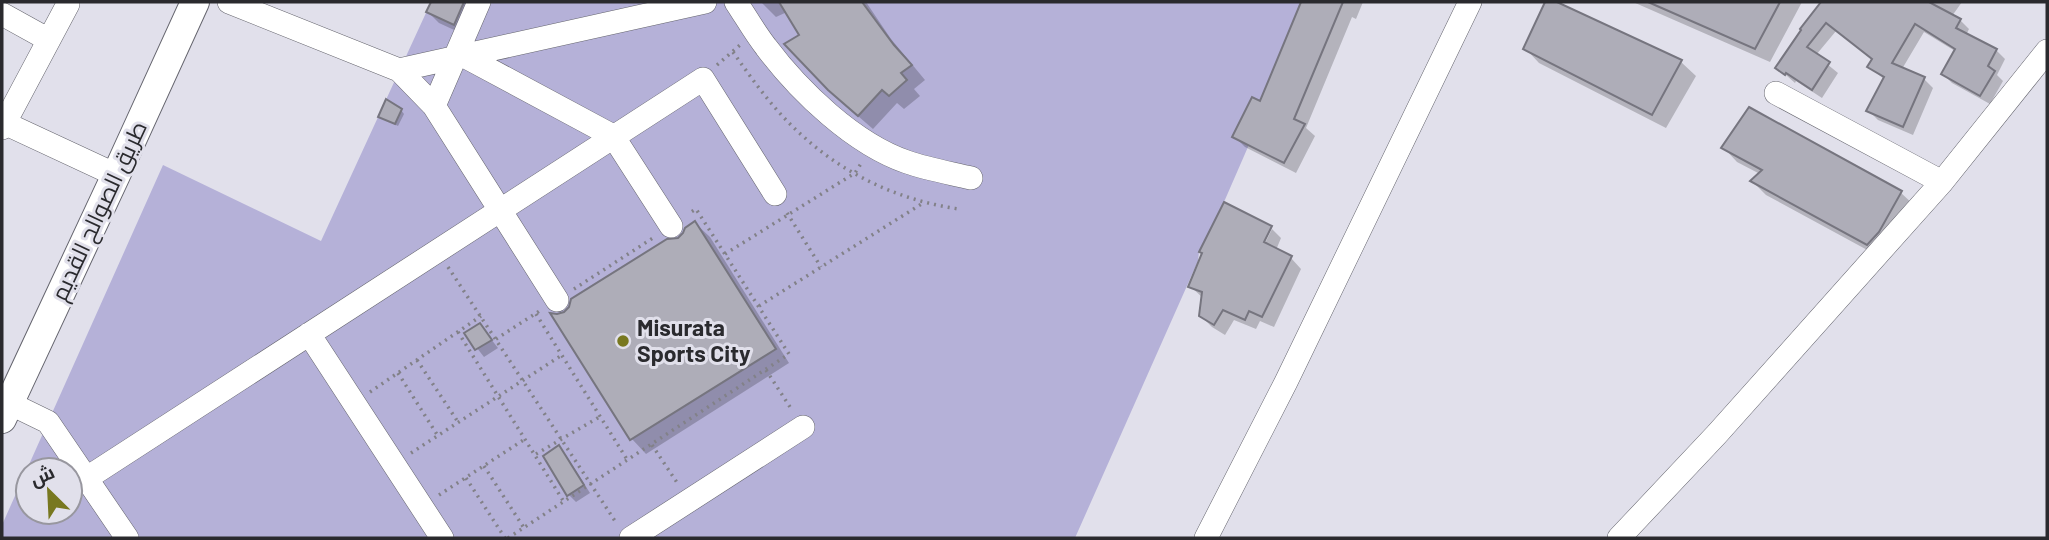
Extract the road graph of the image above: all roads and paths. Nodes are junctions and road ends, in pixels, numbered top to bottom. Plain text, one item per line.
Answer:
1 (195, 2) edge
2 (229, 2) edge
3 (478, 2) edge
4 (705, 2) edge
5 (736, 2) edge
6 (1470, 2) edge
7 (68, 4) dead end
8 (2, 14) edge
9 (755, 30) junction
10 (49, 40) junction
11 (2047, 51) edge
12 (733, 52) junction
13 (459, 57) junction
14 (399, 70) junction
15 (703, 79) junction
16 (1776, 93) dead end
17 (434, 106) junction
18 (3, 124) edge
19 (613, 136) junction
20 (872, 145) junction
21 (855, 173) junction
22 (116, 175) junction
23 (971, 178) dead end
24 (1942, 182) junction
25 (775, 194) joint
26 (923, 202) junction
27 (958, 209) dead end
28 (500, 210) junction
29 (788, 215) junction
30 (671, 226) junction
31 (438, 250) junction
32 (725, 254) junction
33 (821, 267) junction
34 (557, 300) junction
35 (758, 306) junction
36 (536, 313) junction
37 (481, 316) junction
38 (458, 332) junction
39 (309, 334) junction
40 (496, 339) junction
41 (562, 355) junction
42 (416, 360) junction
43 (765, 370) junction
44 (398, 373) junction
45 (523, 380) junction
46 (498, 396) junction
47 (353, 402) junction
48 (5, 411) edge
49 (601, 416) junction
50 (458, 423) junction
51 (803, 427) joint
52 (438, 436) junction
53 (525, 439) junction
54 (562, 439) junction
55 (652, 445) junction
56 (536, 455) junction
57 (628, 461) junction
58 (394, 465) junction
59 (484, 466) junction
60 (87, 478) junction
61 (466, 478) junction
62 (591, 485) junction
63 (688, 501) junction
64 (564, 502) junction
65 (422, 507) junction
66 (524, 528) junction
67 (625, 533) edge
68 (127, 538) edge
69 (442, 538) edge
70 (507, 538) edge
71 (1206, 538) edge
72 (1619, 538) edge

1 - 22 main road, طريق الصوالح القديم
2 - 14 street
3 - 13 street
4 - 13 street
5 - 9 street
6 - 71 street
7 - 10 street
8 - 10 street
9 - 12 path
9 - 20 street
10 - 18 street
11 - 24 street
12 - 15 path
12 - 21 path
13 - 14 street
13 - 17 street
13 - 19 street
14 - 17 street
15 - 19 street
15 - 25 street
16 - 24 street
17 - 28 street
18 - 22 street
19 - 28 street
19 - 30 street
20 - 21 path
20 - 23 street
21 - 26 path
21 - 29 path
22 - 48 main road, طريق الصوالح القديم
24 - 72 street
25 - 29 path
26 - 27 path
26 - 33 path
28 - 31 street
28 - 34 street
29 - 32 path
29 - 33 path
30 - 32 path
30 - 34 path
31 - 37 path
31 - 39 street
32 - 35 path
33 - 35 path
34 - 36 path
35 - 43 path
36 - 40 path
36 - 41 path
37 - 38 path
37 - 40 path
38 - 42 path
38 - 46 path
39 - 47 street
39 - 60 street
40 - 45 path
41 - 45 path
41 - 49 path
42 - 44 path
42 - 50 path
43 - 51 path
43 - 55 path
44 - 47 path
44 - 52 path
45 - 46 path
45 - 54 path
46 - 50 path
46 - 53 path
47 - 58 street
48 - 60 street
49 - 54 path
49 - 57 path
50 - 52 path
51 - 63 street
52 - 58 path
53 - 56 path
53 - 59 path
54 - 56 path
54 - 62 path
55 - 57 path
55 - 63 path
56 - 64 path
57 - 62 path
58 - 65 street
59 - 61 path
59 - 66 path
60 - 68 street
61 - 65 path
61 - 70 path
62 - 64 path
62 - 67 path
63 - 67 street
64 - 66 path
65 - 69 street
66 - 70 path

